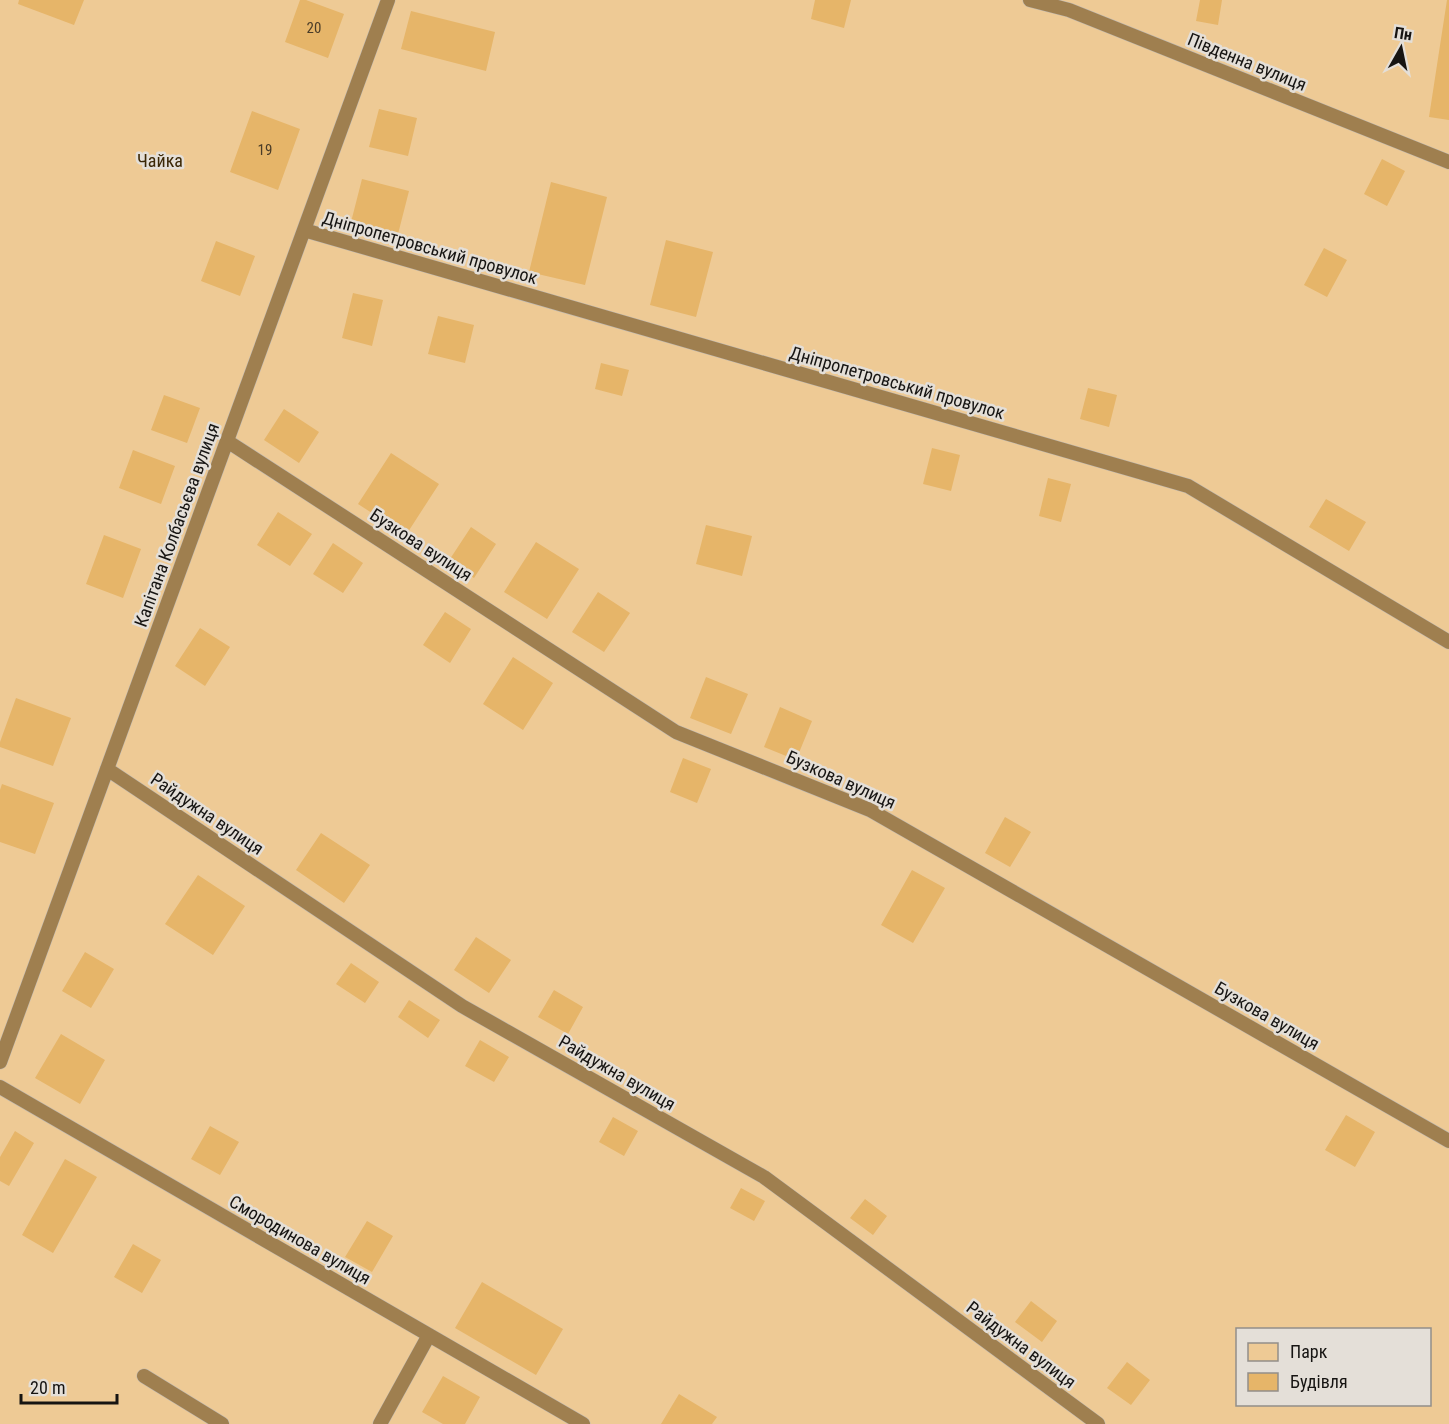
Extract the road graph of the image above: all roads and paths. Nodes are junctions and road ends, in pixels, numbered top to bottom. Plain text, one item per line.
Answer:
1 (388, 0) edge
2 (1030, 0) edge
3 (1449, 162) edge
4 (304, 230) junction
5 (227, 441) junction
6 (1449, 642) edge
7 (107, 769) junction
8 (0, 1062) edge
9 (0, 1087) edge
10 (1449, 1141) edge
11 (429, 1335) junction
12 (144, 1376) dead end
13 (222, 1424) edge
14 (380, 1424) edge
15 (583, 1424) edge
16 (1098, 1424) edge

1 - 4 lane, Капітана Колбасьєва вулиця
2 - 3 lane, Південна вулиця
4 - 5 lane, Капітана Колбасьєва вулиця
4 - 6 lane, Дніпропетровський провулок
5 - 7 lane, Капітана Колбасьєва вулиця
5 - 10 lane, Бузкова вулиця
7 - 8 lane, Капітана Колбасьєва вулиця
7 - 16 lane, Райдужна вулиця
9 - 11 lane, Смородинова вулиця
11 - 14 lane
11 - 15 lane, Смородинова вулиця
12 - 13 lane

